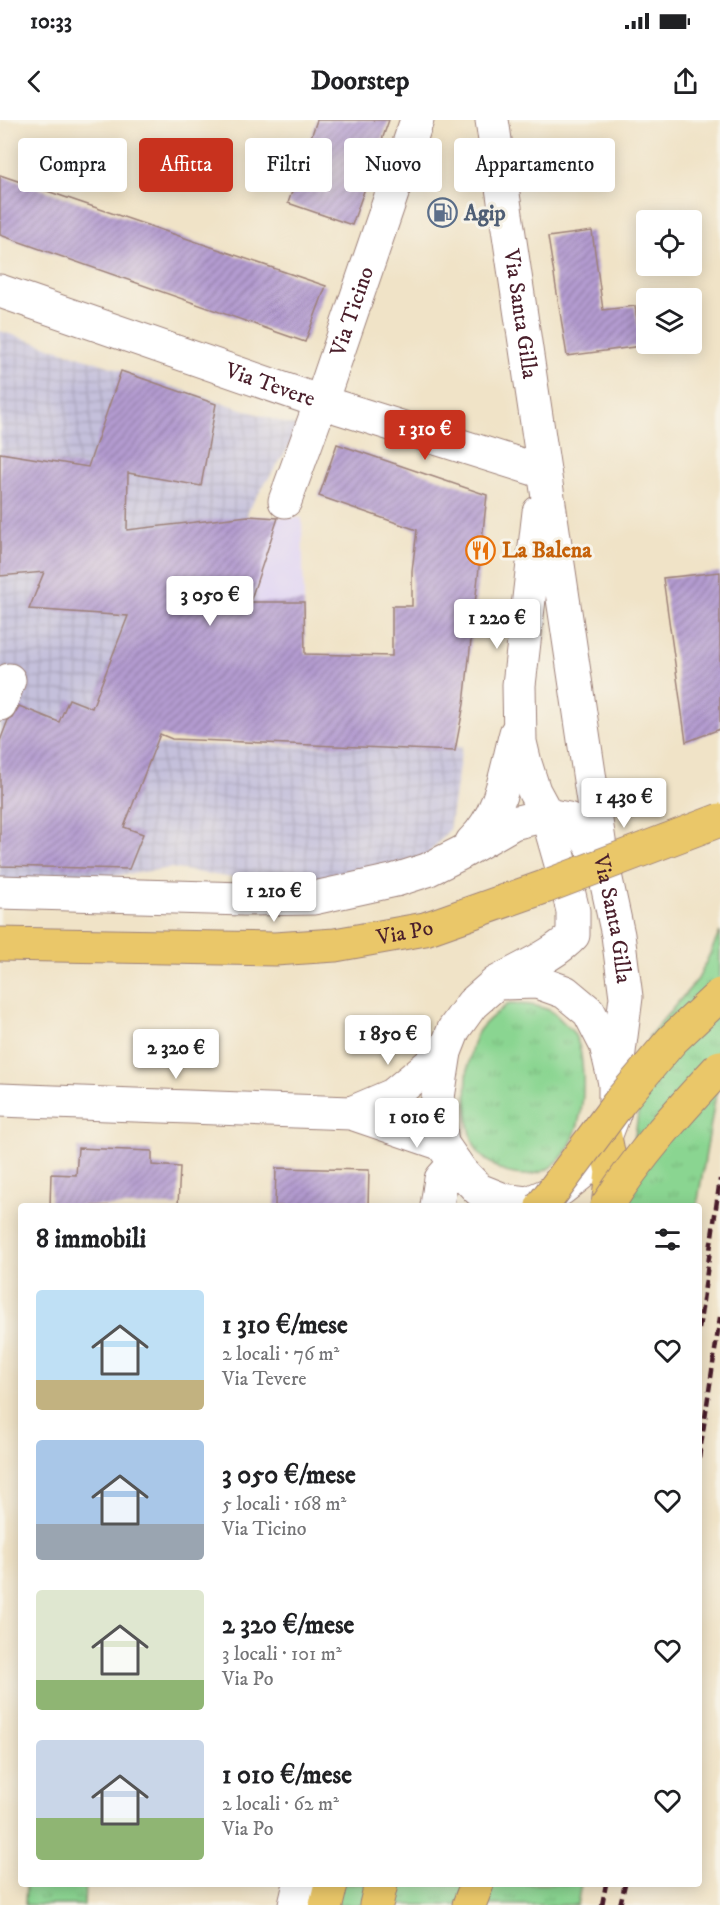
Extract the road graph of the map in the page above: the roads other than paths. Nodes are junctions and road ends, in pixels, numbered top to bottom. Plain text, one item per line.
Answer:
1 (417, 120) edge
2 (492, 120) edge
3 (0, 291) edge
4 (321, 402) junction
5 (544, 472) junction
6 (285, 501) dead end
7 (520, 717) junction
8 (547, 814) junction
9 (720, 820) edge
10 (461, 854) junction
11 (602, 861) junction
12 (0, 892) edge
13 (0, 944) edge
14 (496, 983) junction
15 (720, 995) edge
16 (445, 1052) junction
17 (720, 1067) edge
18 (615, 1083) junction
19 (0, 1100) edge
20 (351, 1113) junction
21 (606, 1137) junction
22 (448, 1154) junction
23 (437, 1203) edge
24 (544, 1203) edge
25 (607, 1203) edge
26 (609, 1203) edge
27 (299, 1887) edge
28 (330, 1887) edge
29 (380, 1887) edge
30 (476, 1887) edge
31 (295, 1905) edge
32 (326, 1905) edge
33 (376, 1905) edge
34 (470, 1905) edge

1 - 4 street, Via Ticino
2 - 5 street, Via Santa Gilla
3 - 4 street, Via Tevere
4 - 5 street, Via Tevere
4 - 6 street, Via Ticino
5 - 7 street, Via Santa Gilla
5 - 11 street, Via Santa Gilla
7 - 8 street, Via Santa Gilla
7 - 10 street
8 - 10 street
8 - 11 street
8 - 14 street, Via Santa Gilla
9 - 13 main road, Via Po, bridge
10 - 12 street
11 - 18 street, Via Santa Gilla
14 - 16 street
14 - 18 street
15 - 24 main road, bridge
16 - 20 street
16 - 22 street
17 - 26 main road, bridge
18 - 21 street
19 - 20 street
20 - 22 street
21 - 22 street
21 - 25 main road
22 - 23 street
27 - 31 street
28 - 32 main road
29 - 33 main road
30 - 34 main road

